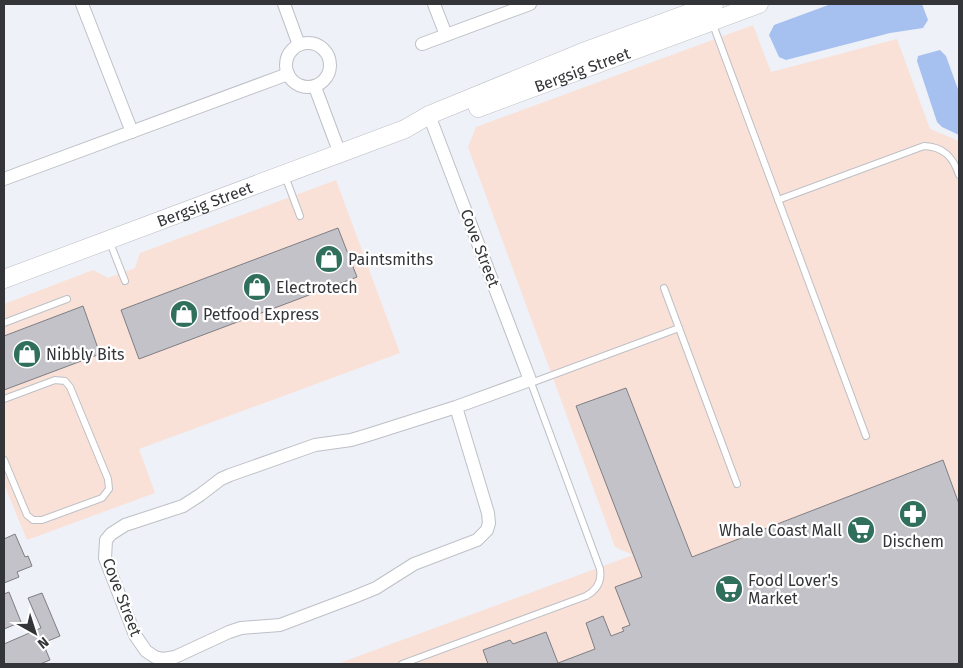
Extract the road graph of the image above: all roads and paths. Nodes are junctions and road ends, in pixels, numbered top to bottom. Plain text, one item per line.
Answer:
1 (82, 4) edge
2 (284, 4) edge
3 (434, 4) edge
4 (530, 4) edge
5 (759, 4) edge
6 (710, 11) edge
7 (446, 35) junction
8 (422, 44) dead end
9 (299, 45) junction
10 (288, 74) junction
11 (315, 87) junction
12 (431, 120) junction
13 (132, 132) junction
14 (340, 154) junction
15 (284, 174) junction
16 (959, 175) edge
17 (4, 179) edge
18 (778, 200) junction
19 (300, 216) dead end
20 (109, 240) junction
21 (4, 279) edge
22 (125, 282) dead end
23 (664, 288) dead end
24 (67, 299) dead end
25 (4, 323) edge
26 (679, 328) junction
27 (531, 381) junction
28 (4, 399) edge
29 (456, 407) junction
30 (866, 436) dead end
31 (4, 460) edge
32 (737, 484) dead end
33 (402, 664) edge

1 - 13 street
2 - 9 street
3 - 7 street
4 - 7 street
5 - 6 street, Bergsig Street
6 - 12 street, Bergsig Street
6 - 18 lane
7 - 8 street
9 - 10 street
9 - 11 street
10 - 11 street
10 - 13 street
11 - 14 street
12 - 14 street, Bergsig Street
12 - 27 street, Cove Street
13 - 17 street
14 - 15 street, Bergsig Street
15 - 19 lane
15 - 20 street, Bergsig Street
16 - 18 lane
18 - 30 lane
20 - 21 street, Bergsig Street
20 - 22 lane
23 - 26 lane
24 - 25 lane
26 - 27 lane
26 - 32 lane
27 - 29 street, Cove Street
27 - 33 lane, Cove Street
28 - 31 lane
29 - 29 street, Cove Street

